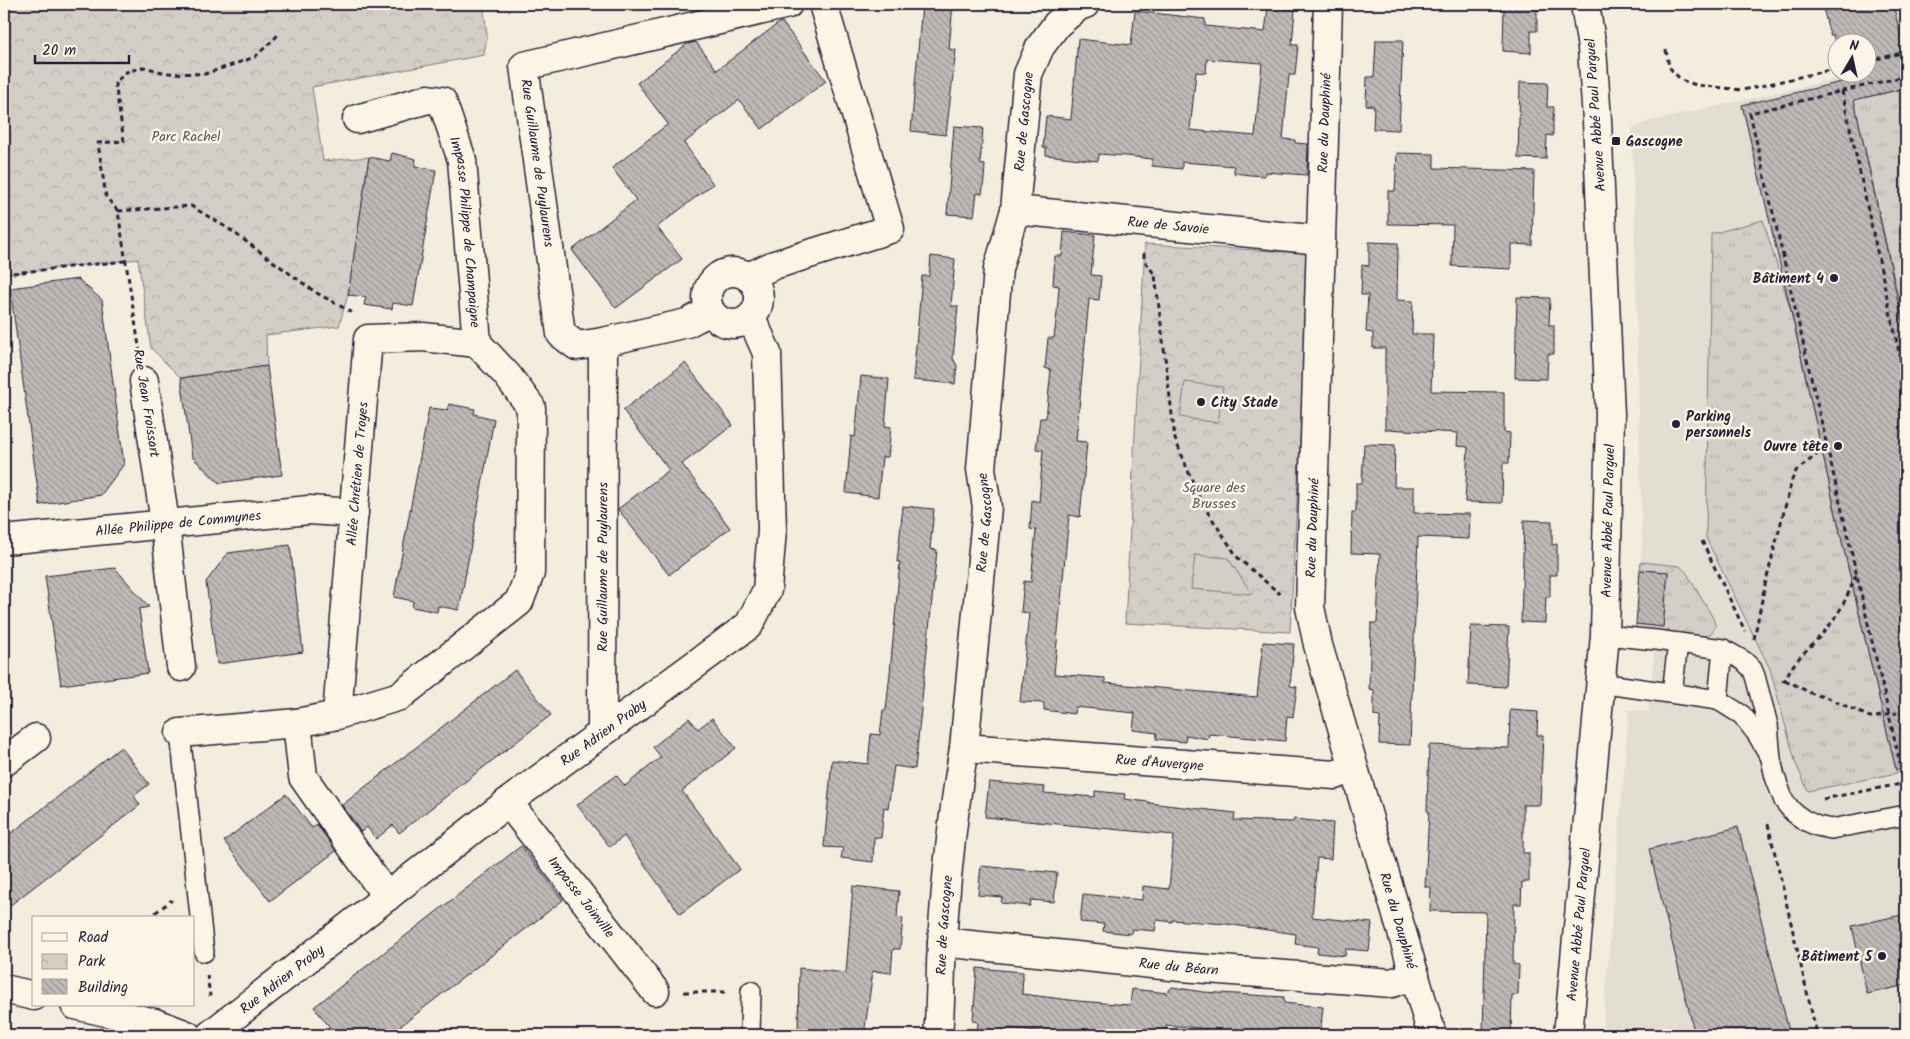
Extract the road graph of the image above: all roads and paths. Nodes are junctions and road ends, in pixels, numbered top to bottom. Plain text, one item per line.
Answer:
1 (788, 4) edge
2 (823, 4) edge
3 (1085, 4) edge
4 (1328, 4) edge
5 (1585, 4) edge
6 (1798, 4) edge
7 (1793, 8) dead end
8 (278, 35) dead end
9 (1666, 50) dead end
10 (1906, 52) edge
11 (1878, 59) edge
12 (1828, 70) edge
13 (1906, 76) edge
14 (1842, 91) junction
15 (357, 119) dead end
16 (1015, 210) junction
17 (118, 211) junction
18 (1143, 222) junction
19 (1321, 240) junction
20 (125, 261) junction
21 (4, 274) edge
22 (748, 277) junction
23 (710, 310) junction
24 (750, 317) junction
25 (368, 339) junction
26 (603, 342) junction
27 (477, 343) junction
28 (144, 381) joint
29 (1906, 384) edge
30 (1828, 446) junction
31 (354, 513) junction
32 (165, 523) junction
33 (4, 540) edge
34 (1702, 541) dead end
35 (1857, 575) junction
36 (1310, 607) junction
37 (1605, 635) junction
38 (1678, 642) junction
39 (1724, 649) junction
40 (181, 667) dead end
41 (1785, 680) junction
42 (1777, 682) dead end
43 (1600, 683) junction
44 (1672, 693) junction
45 (1718, 700) junction
46 (1897, 713) dead end
47 (1890, 714) junction
48 (337, 715) junction
49 (297, 722) junction
50 (602, 732) junction
51 (180, 733) joint
52 (36, 738) dead end
53 (964, 748) junction
54 (1771, 759) junction
55 (4, 762) edge
56 (1353, 768) junction
57 (1906, 783) edge
58 (1816, 800) dead end
59 (508, 802) junction
60 (1906, 815) edge
61 (1767, 819) dead end
62 (387, 897) junction
63 (942, 942) junction
64 (204, 952) joint
65 (1415, 976) junction
66 (4, 989) edge
67 (655, 991) joint
68 (751, 991) joint
69 (32, 996) edge
70 (80, 1006) edge
71 (213, 1033) edge
72 (187, 1035) edge
73 (750, 1035) edge
74 (938, 1035) edge
75 (1432, 1035) edge
76 (1568, 1035) edge
77 (1817, 1035) edge

1 - 26 street, Rue Guillaume de Puylaurens
2 - 22 street
3 - 16 street, Rue de Gascogne
4 - 19 street, Rue du Dauphiné
5 - 37 street, Avenue Abbé Paul Parguel
6 - 7 path
8 - 17 path
9 - 12 path
10 - 11 path
13 - 14 path
14 - 29 path
14 - 30 path
15 - 27 street, Impasse Philippe de Champaigne
16 - 18 street, Rue de Savoie
16 - 53 street, Rue de Gascogne
17 - 20 path, Rue Jean Froissart
17 - 25 path
18 - 19 street, Rue de Savoie
18 - 36 path
19 - 36 street, Rue du Dauphiné
20 - 21 path
20 - 28 path, Rue Jean Froissart
22 - 23 street
22 - 24 street
23 - 24 street
23 - 26 street, Rue Guillaume de Puylaurens
24 - 50 street, Rue Adrien Proby
25 - 27 street
25 - 31 street, Allée Chrétien de Troyes
26 - 50 street, Rue Guillaume de Puylaurens
27 - 48 street, Impasse Philippe de Champaigne
28 - 32 street, Rue Jean Froissart
30 - 34 path
30 - 35 path
31 - 32 street, Allée Philippe de Commynes
31 - 48 street, Allée Chrétien de Troyes
32 - 33 street, Allée Philippe de Commynes
32 - 40 street, Rue Jean Froissart
35 - 41 path
35 - 47 path
36 - 56 street, Rue du Dauphiné
37 - 38 lane
37 - 43 street, Avenue Abbé Paul Parguel
38 - 39 lane
38 - 44 lane
39 - 45 lane
39 - 54 lane
41 - 42 path
41 - 47 path
43 - 44 lane
43 - 76 street, Avenue Abbé Paul Parguel
44 - 45 lane
45 - 54 lane
46 - 47 path
47 - 57 path
48 - 49 street, Impasse Philippe de Champaigne
49 - 51 street
49 - 62 street
50 - 59 street, Rue Adrien Proby
51 - 64 lane
52 - 55 street
53 - 56 street, Rue d'Auvergne
53 - 63 street, Rue de Gascogne
54 - 60 lane
56 - 65 street, Rue du Dauphiné
57 - 58 path
59 - 62 street, Rue Adrien Proby
59 - 67 street, Impasse Joinville
61 - 77 path
62 - 71 street, Rue Adrien Proby
63 - 65 street, Rue du Béarn
63 - 74 street, Rue de Gascogne
64 - 71 path
65 - 75 street, Rue du Dauphiné
66 - 69 street
67 - 68 path
68 - 73 lane
70 - 72 street

